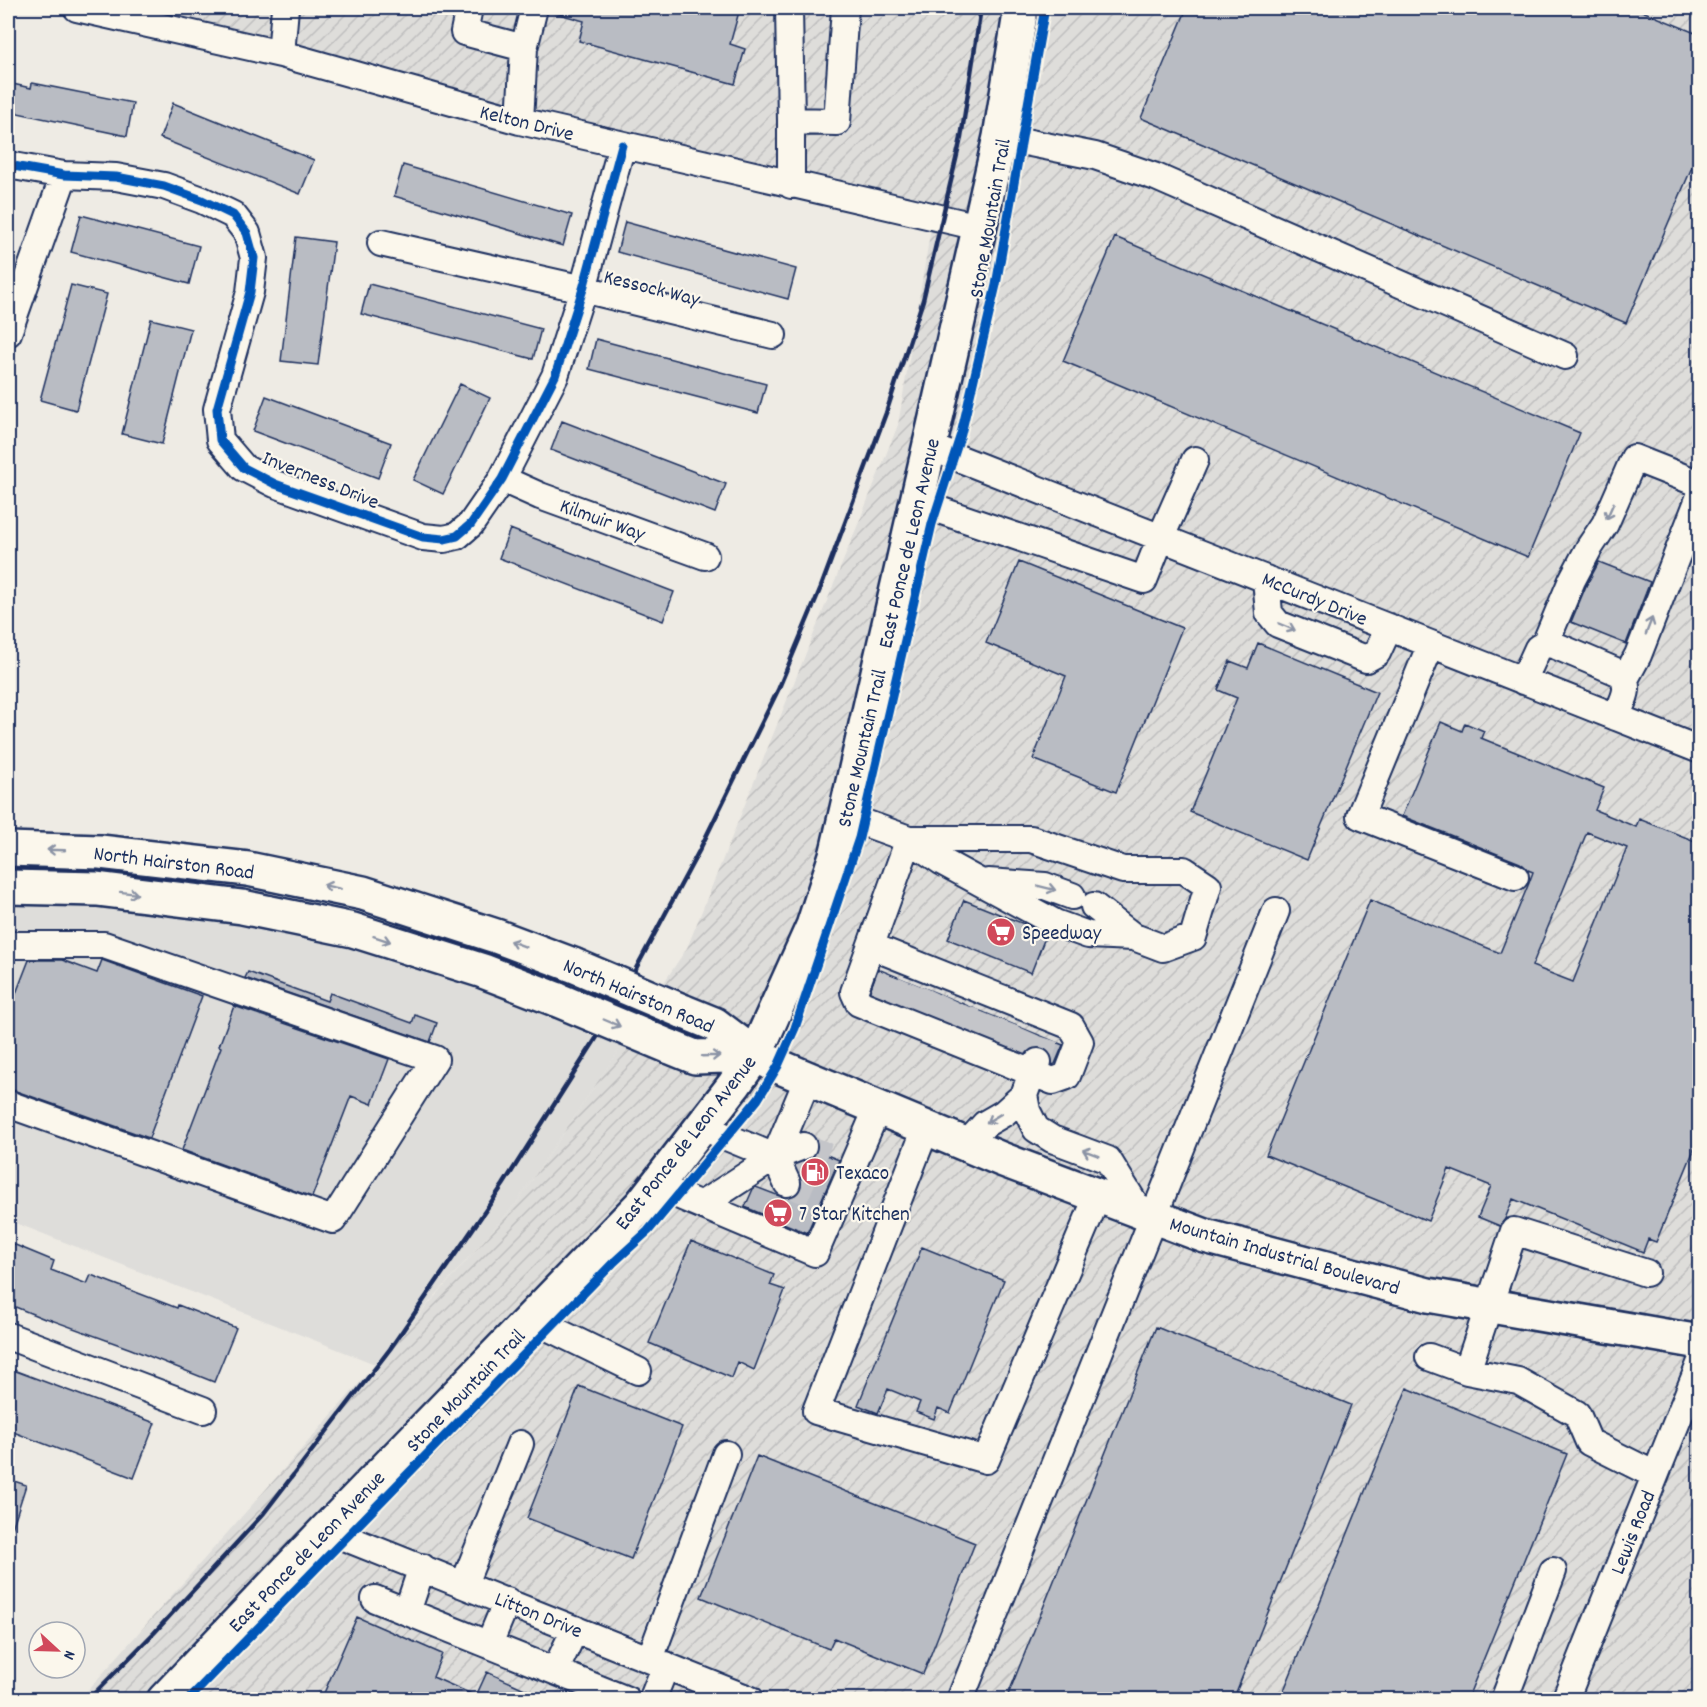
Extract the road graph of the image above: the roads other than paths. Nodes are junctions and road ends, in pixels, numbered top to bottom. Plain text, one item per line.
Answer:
1 (77, 8) edge
2 (285, 8) edge
3 (470, 8) edge
4 (534, 8) edge
5 (789, 8) edge
6 (845, 8) edge
7 (1021, 8) edge
8 (524, 48) junction
9 (280, 54) junction
10 (520, 121) junction
11 (791, 121) junction
12 (1000, 137) junction
13 (622, 145) junction
14 (8, 165) edge
15 (64, 175) junction
16 (791, 185) junction
17 (980, 227) junction
18 (381, 243) dead end
19 (584, 289) junction
20 (8, 333) edge
21 (773, 335) dead end
22 (1565, 356) dead end
23 (930, 447) junction
24 (1195, 460) dead end
25 (502, 479) junction
26 (1700, 484) edge
27 (1700, 496) edge
28 (916, 508) junction
29 (1161, 537) junction
30 (705, 556) dead end
31 (1266, 579) junction
32 (1389, 627) junction
33 (1431, 644) junction
34 (1545, 644) junction
35 (1625, 679) junction
36 (1523, 681) junction
37 (1616, 717) junction
38 (1700, 750) edge
39 (845, 816) junction
40 (909, 839) junction
41 (8, 849) edge
42 (1515, 877) dead end
43 (979, 882) junction
44 (8, 887) edge
45 (1276, 911) dead end
46 (1134, 937) junction
47 (8, 945) edge
48 (872, 946) junction
49 (966, 1019) junction
50 (755, 1055) junction
51 (808, 1078) junction
52 (8, 1104) edge
53 (878, 1107) junction
54 (702, 1127) junction
55 (926, 1128) junction
56 (967, 1144) junction
57 (790, 1162) junction
58 (656, 1186) junction
59 (1098, 1195) junction
60 (701, 1205) junction
61 (1146, 1214) junction
62 (1646, 1273) dead end
63 (1488, 1306) junction
64 (531, 1319) junction
65 (8, 1336) edge
66 (1700, 1342) edge
67 (1429, 1357) dead end
68 (1700, 1364) edge
69 (638, 1371) dead end
70 (1467, 1371) junction
71 (203, 1410) dead end
72 (520, 1444) dead end
73 (726, 1454) dead end
74 (1655, 1475) junction
75 (326, 1530) junction
76 (422, 1567) junction
77 (1553, 1571) dead end
78 (464, 1584) junction
79 (375, 1599) dead end
80 (507, 1601) junction
81 (407, 1612) junction
82 (575, 1629) junction
83 (489, 1644) junction
84 (658, 1662) junction
85 (555, 1671) junction
86 (164, 1700) edge
87 (627, 1700) edge
88 (652, 1700) edge
89 (751, 1700) edge
90 (960, 1700) edge
91 (1504, 1700) edge
92 (1565, 1700) edge

1 - 9 street, Kelton Drive
2 - 9 street
3 - 8 street
4 - 8 street
5 - 11 street
6 - 11 street
7 - 12 main road, East Ponce de Leon Avenue
8 - 10 street
9 - 10 street, Kelton Drive
10 - 13 street, Kelton Drive
11 - 16 street
12 - 17 main road, East Ponce de Leon Avenue
12 - 22 street
13 - 16 street, Kelton Drive
13 - 19 street, Inverness Drive
14 - 15 street, Inverness Drive
15 - 20 street
15 - 25 street, Inverness Drive
16 - 17 street, Kelton Drive
17 - 23 main road, East Ponce de Leon Avenue
18 - 19 street, Kessock Way
19 - 21 street, Kessock Way
19 - 25 street, Inverness Drive
23 - 28 main road, East Ponce de Leon Avenue
23 - 29 street, McCurdy Drive
24 - 29 street
25 - 30 street, Kilmuir Way
26 -> 34 street
35 -> 27 street
28 - 29 street
28 - 39 main road, East Ponce de Leon Avenue
29 - 31 street, McCurdy Drive
31 - 32 street, McCurdy Drive
31 -> 32 street
32 - 33 street, McCurdy Drive
33 - 36 street, McCurdy Drive
33 - 42 street
34 - 35 street
34 - 36 street
35 - 37 street
36 - 37 street, McCurdy Drive
37 - 38 street, McCurdy Drive
39 - 40 street
39 - 50 main road, East Ponce de Leon Avenue
40 - 43 street
40 - 46 street
40 - 48 street
50 -> 41 main road, North Hairston Road, bridge
43 - 46 street
43 -> 46 street
44 -> 50 main road, North Hairston Road, bridge
45 - 61 street
47 - 52 street
48 - 49 street
48 - 49 street
49 -> 56 street
61 -> 49 street
50 - 51 main road, Mountain Industrial Boulevard
50 - 54 main road, East Ponce de Leon Avenue
51 - 53 main road, Mountain Industrial Boulevard
51 - 57 street
53 - 55 main road, Mountain Industrial Boulevard
53 - 60 street
54 - 57 street
54 - 58 main road, East Ponce de Leon Avenue
55 - 56 main road, Mountain Industrial Boulevard
55 - 59 street
56 - 59 main road, Mountain Industrial Boulevard
57 - 60 street
58 - 60 street
58 - 64 main road, East Ponce de Leon Avenue
59 - 61 main road, Mountain Industrial Boulevard
61 - 63 main road, Mountain Industrial Boulevard
61 - 90 street
62 - 63 street
63 - 66 main road, Mountain Industrial Boulevard
63 - 70 street
64 - 69 street
64 - 75 main road, East Ponce de Leon Avenue
65 - 71 street
67 - 70 street
68 - 74 street, Lewis Road
70 - 74 street
72 - 78 street
73 - 84 street
74 - 92 street, Lewis Road
75 - 76 street, Litton Drive
75 - 86 main road, East Ponce de Leon Avenue
76 - 78 street, Litton Drive
76 - 81 street
77 - 91 street
78 - 80 street, Litton Drive
79 - 81 street
80 - 82 street, Litton Drive
80 - 83 street
81 - 83 street
82 - 84 street, Litton Drive
82 - 85 street
83 - 85 street
84 - 88 street
84 - 89 street, Litton Drive
85 - 87 street

